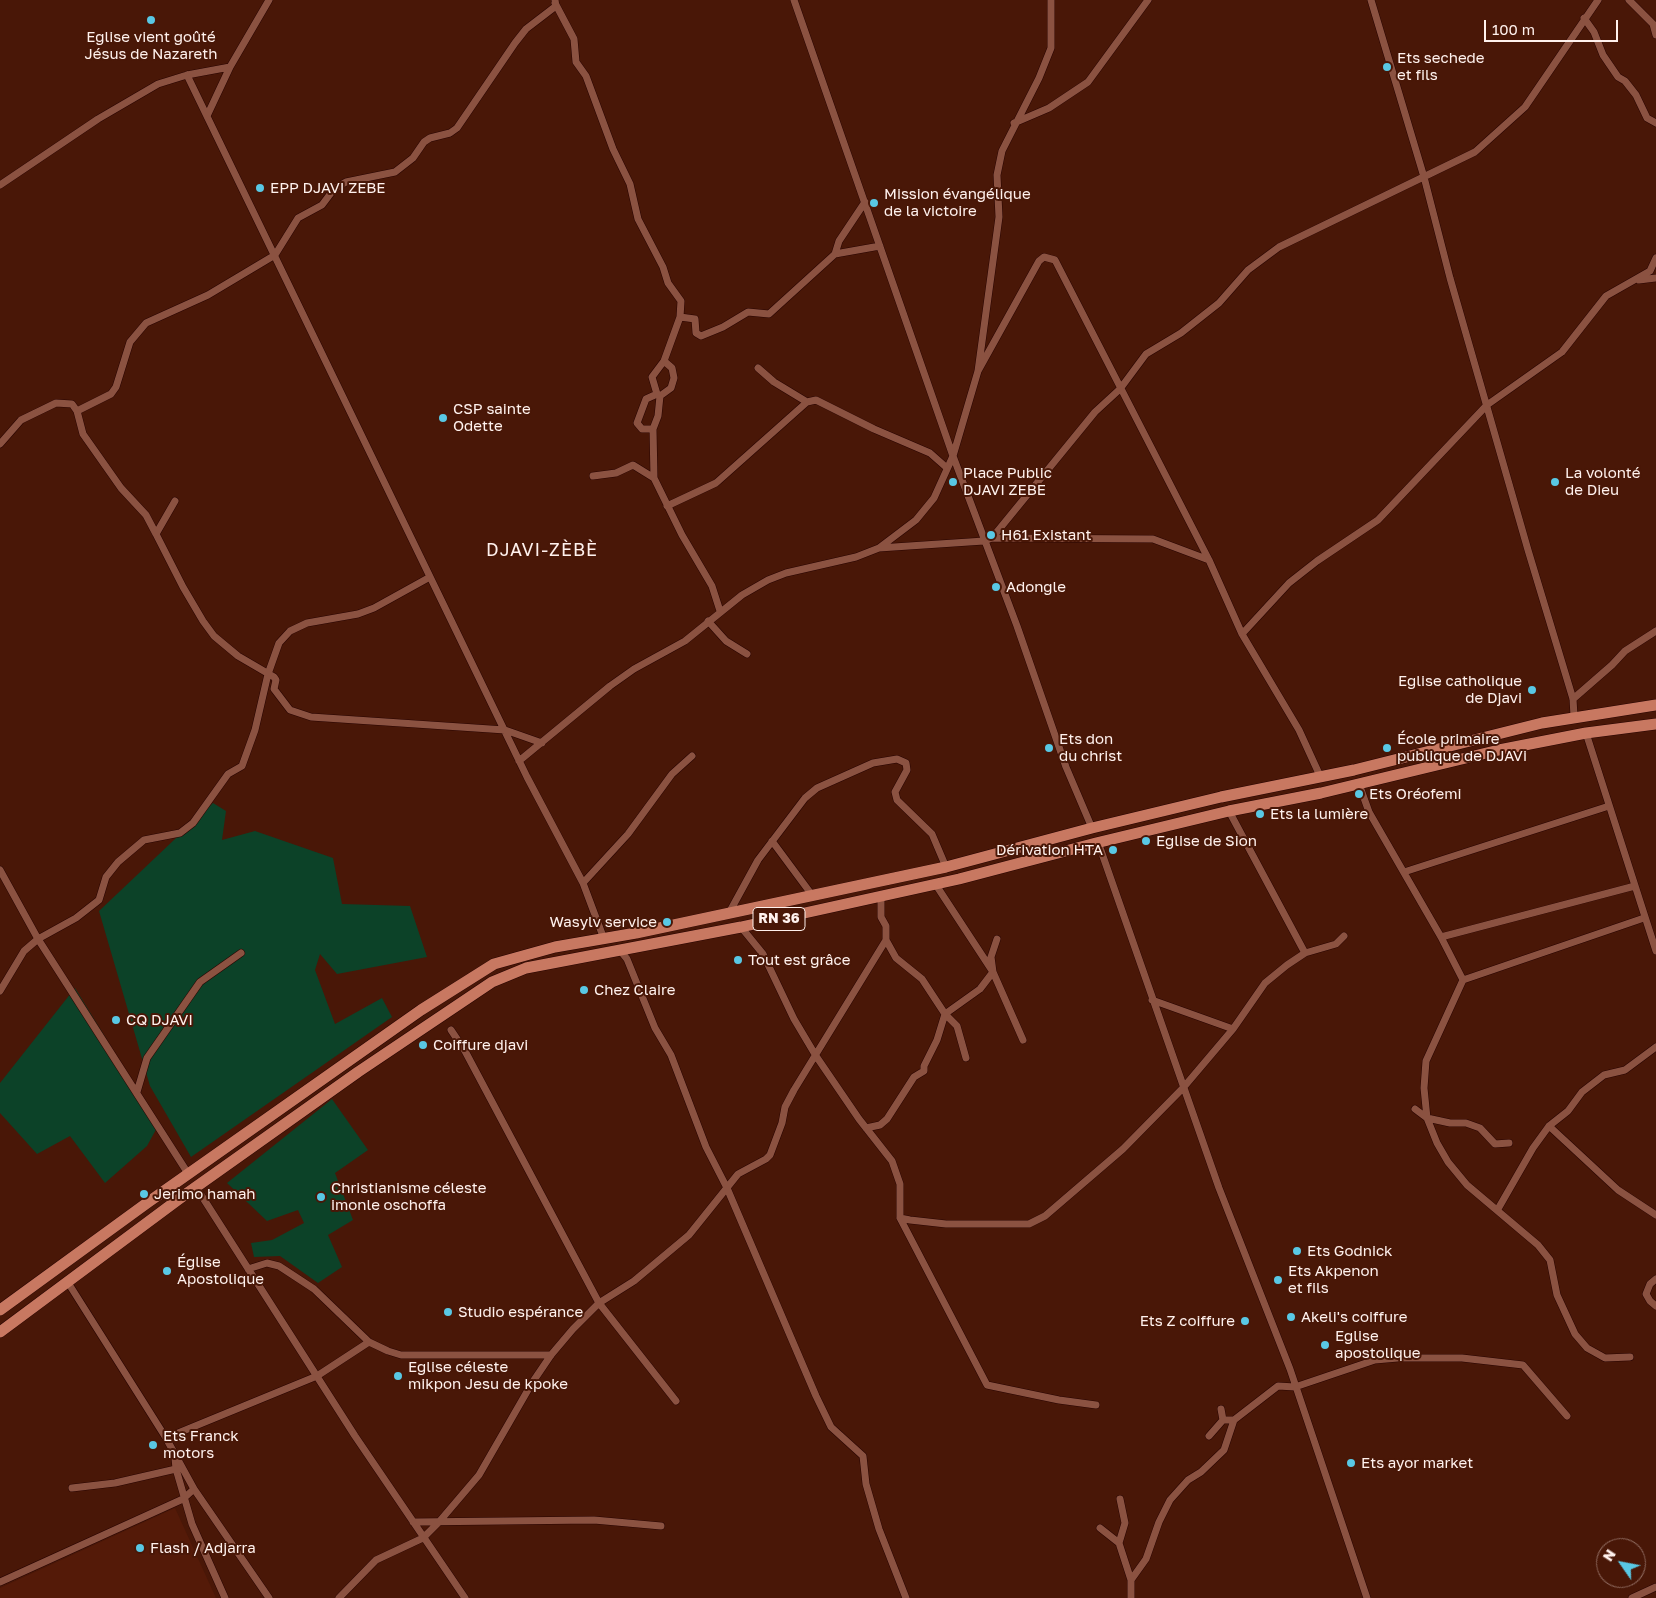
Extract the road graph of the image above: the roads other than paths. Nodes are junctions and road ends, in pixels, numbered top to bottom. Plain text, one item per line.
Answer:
1 (269, 0) edge
2 (794, 0) edge
3 (1051, 0) edge
4 (1148, 0) edge
5 (1371, 0) edge
6 (1598, 0) edge
7 (1629, 0) edge
8 (555, 2) edge
9 (1584, 18) junction
10 (1656, 35) edge
11 (230, 67) junction
12 (187, 75) junction
13 (207, 116) junction
14 (1014, 123) junction
15 (1656, 123) edge
16 (1424, 177) junction
17 (0, 185) edge
18 (865, 202) junction
19 (880, 246) junction
20 (835, 254) junction
21 (275, 255) junction
22 (1656, 258) edge
23 (1653, 269) edge
24 (1656, 278) edge
25 (1637, 280) junction
26 (680, 317) junction
27 (664, 361) junction
28 (758, 368) dead end
29 (978, 370) junction
30 (1120, 389) junction
31 (658, 395) junction
32 (807, 402) junction
33 (1487, 405) junction
34 (77, 411) junction
35 (653, 429) junction
36 (0, 444) edge
37 (953, 456) junction
38 (947, 468) junction
39 (593, 476) dead end
40 (654, 478) junction
41 (175, 502) dead end
42 (667, 506) junction
43 (156, 534) junction
44 (988, 539) junction
45 (879, 548) junction
46 (1209, 560) junction
47 (430, 577) junction
48 (720, 611) junction
49 (708, 621) junction
50 (1656, 631) edge
51 (1242, 634) junction
52 (747, 654) dead end
53 (268, 674) junction
54 (1573, 698) junction
55 (1655, 705) edge
56 (1574, 716) junction
57 (1656, 724) edge
58 (505, 730) junction
59 (1586, 733) junction
60 (542, 743) junction
61 (692, 756) dead end
62 (519, 761) junction
63 (1321, 778) junction
64 (1359, 784) junction
65 (1609, 806) junction
66 (1229, 812) junction
67 (1092, 828) junction
68 (772, 841) junction
69 (1098, 842) junction
70 (946, 867) junction
71 (0, 870) edge
72 (1404, 872) junction
73 (583, 883) junction
74 (936, 884) junction
75 (1635, 886) junction
76 (812, 895) junction
77 (881, 897) junction
78 (729, 913) junction
79 (1644, 918) junction
80 (741, 927) junction
81 (1344, 936) dead end
82 (1441, 937) junction
83 (604, 938) junction
84 (38, 939) junction
85 (997, 939) dead end
86 (886, 940) junction
87 (619, 949) junction
88 (1656, 951) edge
89 (241, 953) dead end
90 (1305, 953) junction
91 (993, 972) junction
92 (1463, 980) junction
93 (0, 991) edge
94 (1152, 1000) junction
95 (945, 1014) junction
96 (1233, 1029) junction
97 (451, 1030) dead end
98 (1023, 1040) dead end
99 (1656, 1047) edge
100 (816, 1056) junction
101 (966, 1058) dead end
102 (1183, 1088) junction
103 (137, 1092) junction
104 (1415, 1109) dead end
105 (1427, 1118) junction
106 (1549, 1126) junction
107 (866, 1128) junction
108 (1509, 1143) dead end
109 (189, 1175) junction
110 (196, 1187) junction
111 (727, 1188) junction
112 (1498, 1209) junction
113 (1656, 1215) edge
114 (900, 1218) junction
115 (248, 1269) junction
116 (1656, 1279) edge
117 (67, 1281) junction
118 (598, 1302) junction
119 (1656, 1306) edge
120 (0, 1310) edge
121 (0, 1332) edge
122 (369, 1342) junction
123 (551, 1355) junction
124 (1630, 1357) dead end
125 (317, 1376) junction
126 (1295, 1388) junction
127 (676, 1401) dead end
128 (1096, 1405) dead end
129 (1221, 1409) dead end
130 (1567, 1416) dead end
131 (1222, 1420) junction
132 (1234, 1420) junction
133 (1209, 1436) dead end
134 (166, 1438) junction
135 (175, 1456) junction
136 (176, 1469) junction
137 (72, 1488) dead end
138 (194, 1489) junction
139 (184, 1499) junction
140 (1120, 1499) dead end
141 (413, 1522) junction
142 (439, 1522) junction
143 (661, 1526) dead end
144 (1100, 1528) dead end
145 (423, 1538) junction
146 (1119, 1544) junction
147 (1131, 1580) junction
148 (0, 1582) edge
149 (1656, 1587) edge
150 (225, 1598) edge
151 (269, 1598) edge
152 (338, 1598) edge
153 (465, 1598) edge
154 (906, 1598) edge
155 (1131, 1598) edge
156 (1367, 1598) edge
157 (1632, 1598) edge

1 - 11 street
2 - 18 street
3 - 14 street
4 - 14 street
5 - 16 street
6 - 9 street
7 - 10 street
8 - 21 street
8 - 26 street
9 - 15 street
9 - 16 street
11 - 12 street
11 - 13 street
12 - 13 street
12 - 17 street
13 - 21 street
14 - 29 street
16 - 30 street
16 - 33 street
18 - 19 street
18 - 20 street
19 - 20 street
19 - 37 street
20 - 26 street
21 - 34 street
21 - 47 street
22 - 23 street
23 - 25 street
24 - 25 street
25 - 33 street
26 - 27 street
27 - 31 street
27 - 31 street
28 - 32 street
29 - 30 street
29 - 37 street
30 - 44 street
30 - 46 street
31 - 35 street
31 - 35 street
32 - 38 street
32 - 42 street
33 - 51 street
33 - 54 street
34 - 36 street
34 - 43 street
35 - 40 street
37 - 38 street
37 - 44 street
38 - 45 street
39 - 40 street
40 - 42 street
41 - 43 street
42 - 48 street
43 - 53 street
44 - 45 street
44 - 46 street
44 - 67 street
45 - 48 street
46 - 51 street
47 - 53 street
47 - 58 street
48 - 49 street
49 - 52 street
49 - 60 street
50 - 54 street
51 - 63 street
53 - 58 street
53 - 84 street
54 - 56 street
55 - 56 main road, RN 36
56 - 63 main road, RN 36
57 - 59 main road, RN 36
58 - 60 street
58 - 62 street
59 - 64 main road, RN 36
59 - 65 street
60 - 62 street
61 - 73 street
62 - 73 street
63 - 67 main road, RN 36
64 - 66 main road, RN 36
64 - 72 street
65 - 72 street
65 - 75 street
66 - 69 main road, RN 36
66 - 90 street
67 - 70 main road, RN 36
68 - 70 street
68 - 76 street
68 - 78 street
69 - 74 main road, RN 36
69 - 94 street
70 - 76 main road, RN 36
71 - 84 street
72 - 82 street
73 - 83 street
74 - 77 main road, RN 36
74 - 91 street
75 - 79 street
75 - 82 street
76 - 78 main road, RN 36
77 - 80 main road, RN 36
77 - 86 street
78 - 83 main road, RN 36
79 - 88 street
79 - 92 street
80 - 87 main road, RN 36
80 - 100 street
81 - 90 street
82 - 92 street
83 - 109 main road, RN 36
84 - 93 street
84 - 103 street
85 - 91 street
86 - 95 street
86 - 100 street
87 - 110 main road, RN 36
87 - 111 street
89 - 103 street
90 - 96 street
91 - 95 street
91 - 98 street
92 - 105 street
94 - 96 street
94 - 102 street
95 - 101 street
95 - 107 street
96 - 102 street
97 - 118 street
99 - 106 street
100 - 107 street
100 - 111 street
102 - 114 street
102 - 126 street
103 - 109 street
104 - 105 street
105 - 108 street
105 - 112 street
106 - 112 street
106 - 113 street
107 - 114 street
109 - 120 main road, RN 36
110 - 115 street
110 - 117 main road, RN 36
111 - 118 street
111 - 154 street
112 - 124 street
114 - 128 street
115 - 122 street
115 - 125 street
116 - 119 street
117 - 121 main road, RN 36
117 - 134 street
118 - 123 street
118 - 127 street
122 - 123 street
122 - 125 street
123 - 142 street
125 - 134 street
125 - 141 street
126 - 130 street
126 - 132 street
126 - 156 street
129 - 131 street
131 - 132 street
131 - 133 street
132 - 147 street
134 - 135 street
135 - 136 street
135 - 138 street
136 - 137 street
136 - 139 street
138 - 139 street
138 - 151 street
139 - 148 street
139 - 150 street
140 - 146 street
141 - 142 street
141 - 145 street
142 - 143 street
142 - 145 street
144 - 146 street
145 - 152 street
145 - 153 street
146 - 147 street
147 - 155 street
149 - 157 street

